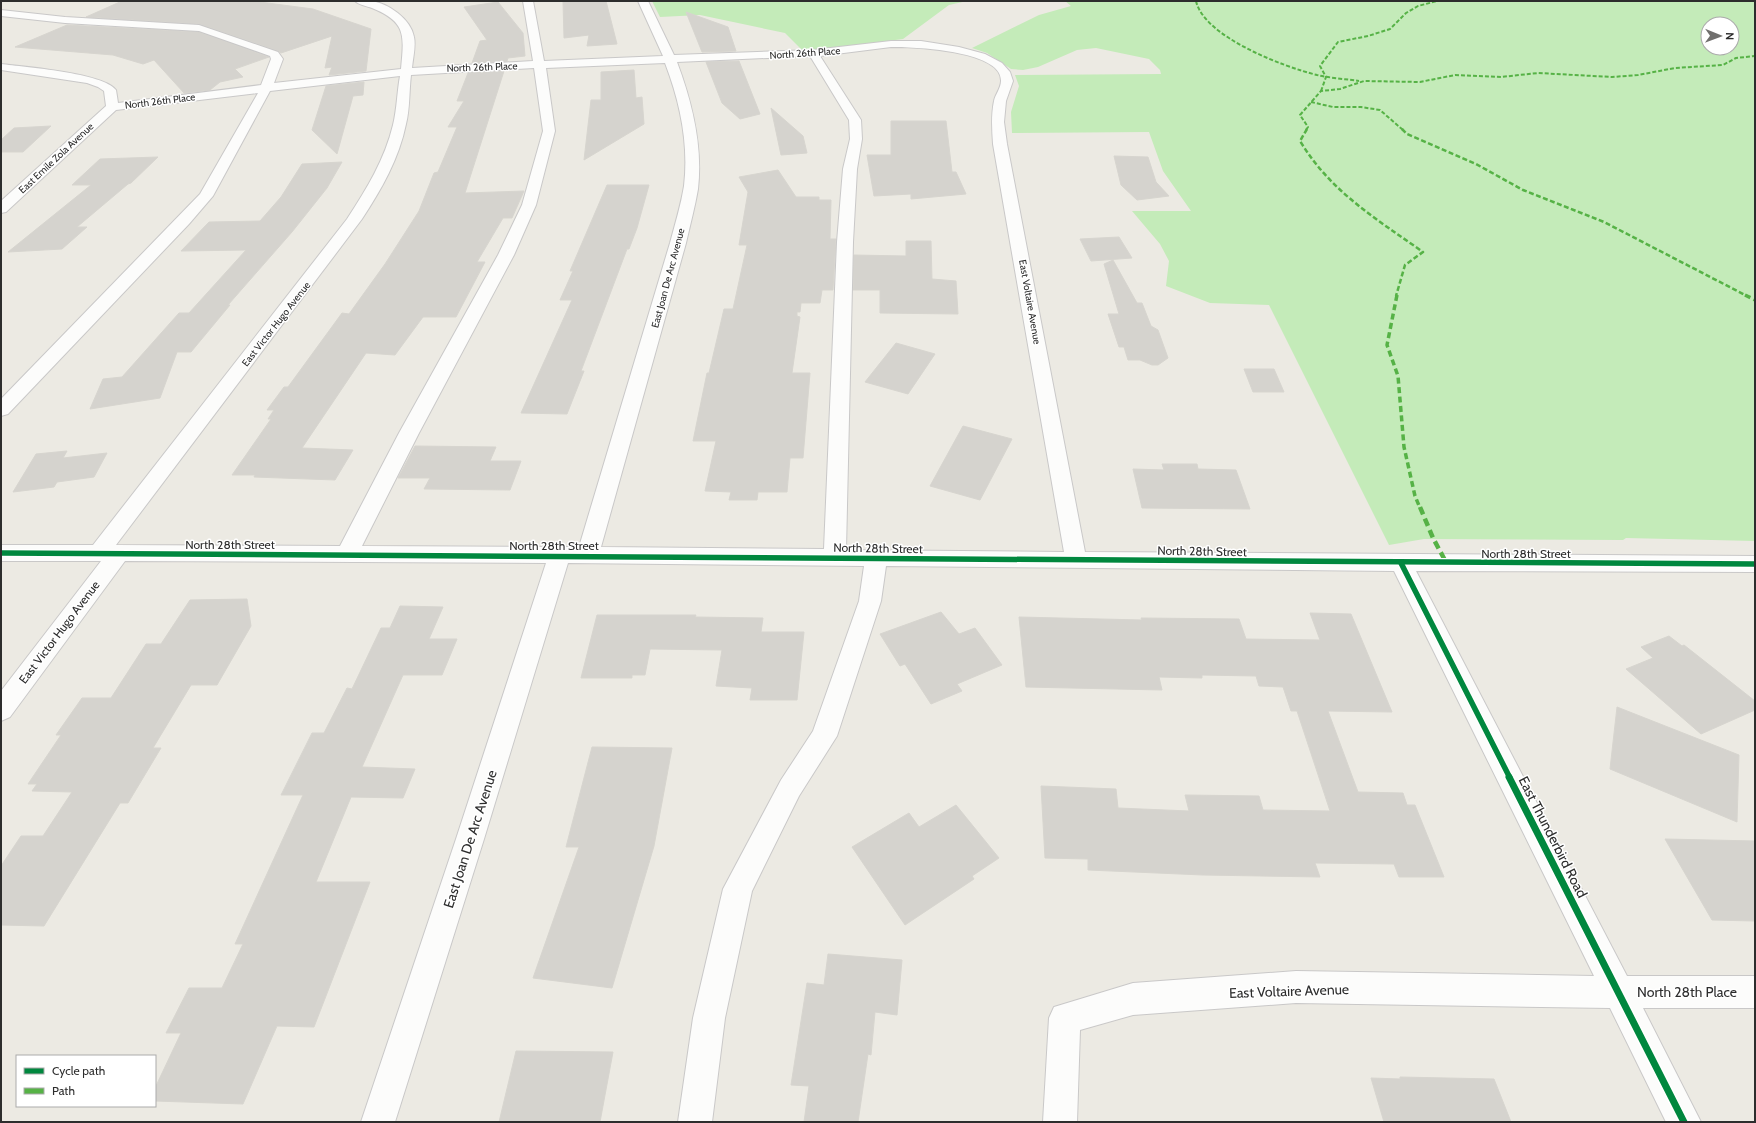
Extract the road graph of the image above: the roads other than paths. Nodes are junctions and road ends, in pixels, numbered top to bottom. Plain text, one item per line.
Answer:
1 (360, 1) edge
2 (528, 1) edge
3 (644, 1) edge
4 (1, 13) edge
5 (813, 53) junction
6 (981, 56) joint
7 (672, 60) junction
8 (538, 65) junction
9 (1, 67) edge
10 (406, 71) junction
11 (266, 88) junction
12 (112, 107) junction
13 (1, 209) edge
14 (1, 410) edge
15 (1, 553) edge
16 (108, 554) junction
17 (347, 554) junction
18 (588, 555) junction
19 (559, 556) junction
20 (835, 558) junction
21 (876, 558) junction
22 (1076, 560) junction
23 (1401, 563) junction
24 (1755, 564) edge
25 (1, 710) edge
26 (1755, 992) edge
27 (1619, 993) junction
28 (378, 1122) edge
29 (695, 1122) edge
30 (1060, 1122) edge
31 (1684, 1122) edge

1 - 10 street, East Victor Hugo Avenue
2 - 8 street
3 - 7 street, East Joan De Arc Avenue
4 - 11 street
5 - 6 street, North 26th Place
5 - 7 street, North 26th Place
5 - 20 street
6 - 22 street, East Voltaire Avenue
7 - 8 street, North 26th Place
7 - 18 street, East Joan De Arc Avenue
8 - 10 street, North 26th Place
8 - 17 street
9 - 12 street, North 26th Place
10 - 11 street, North 26th Place
10 - 16 street, East Victor Hugo Avenue
11 - 12 street, North 26th Place
11 - 14 street
12 - 13 street, East Emile Zola Avenue
15 - 16 street, North 28th Street
16 - 17 street, North 28th Street
16 - 25 street, East Victor Hugo Avenue
17 - 19 street, North 28th Street
18 - 19 street, North 28th Street
18 - 20 street, North 28th Street
19 - 28 street, East Joan De Arc Avenue
20 - 21 street, North 28th Street
21 - 22 street, North 28th Street
21 - 29 street
22 - 23 street, North 28th Street
23 - 24 street, North 28th Street
23 - 27 street, East Thunderbird Road
26 - 27 street, North 28th Place
27 - 30 street, East Voltaire Avenue
27 - 31 street, East Thunderbird Road

